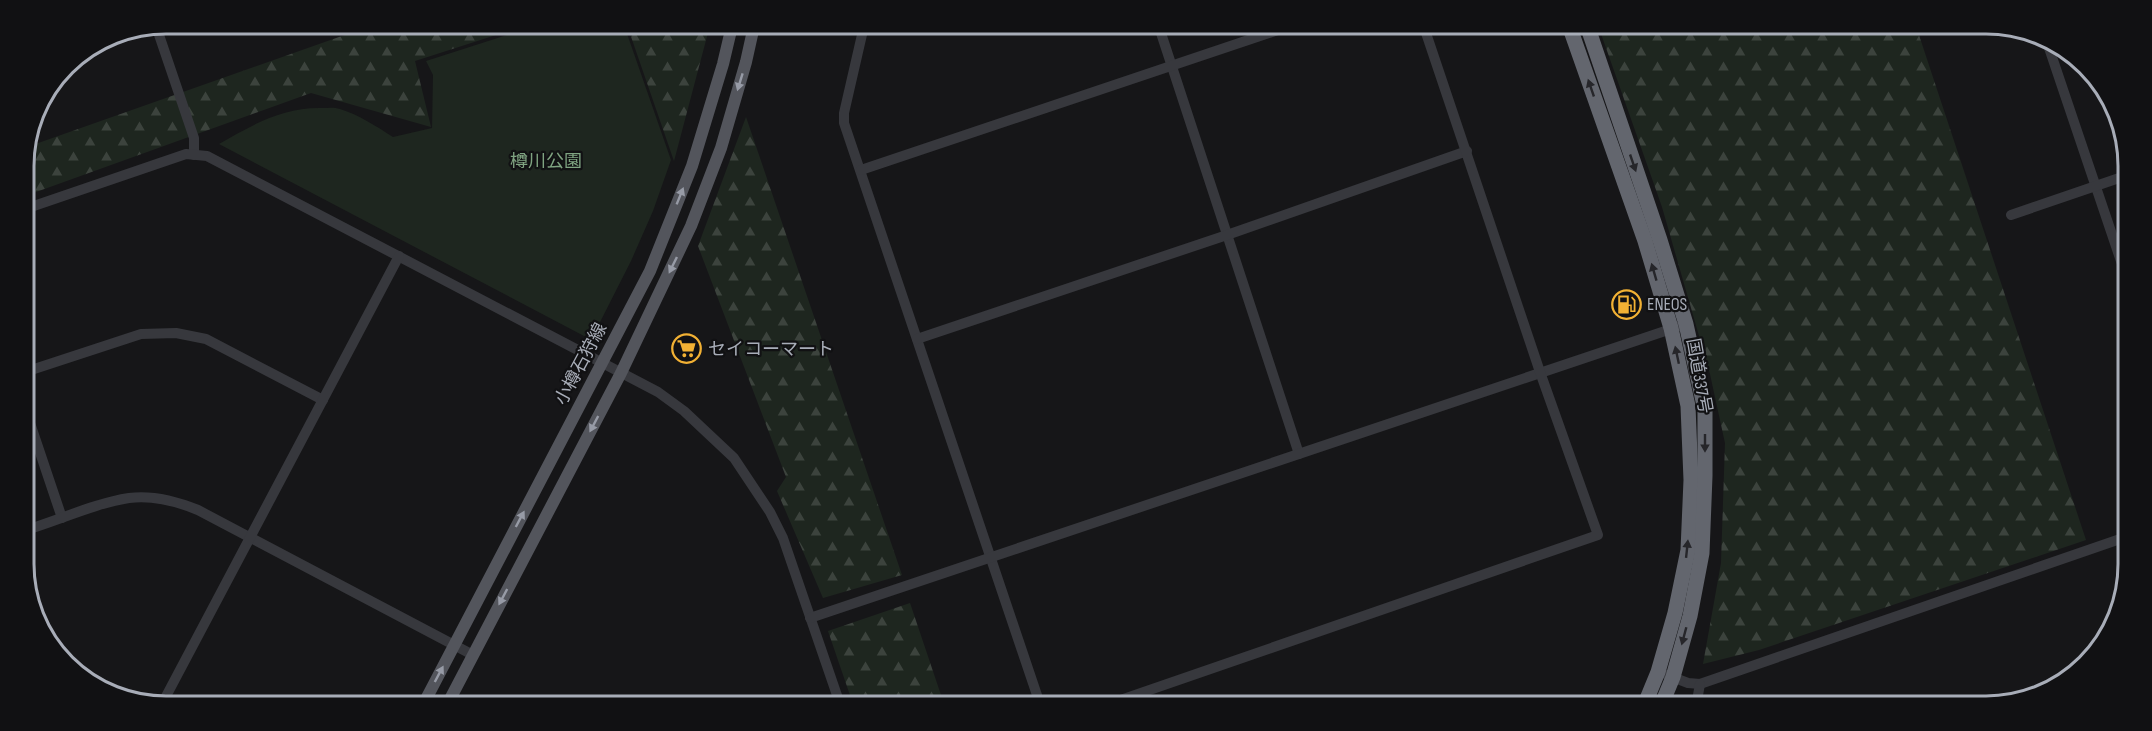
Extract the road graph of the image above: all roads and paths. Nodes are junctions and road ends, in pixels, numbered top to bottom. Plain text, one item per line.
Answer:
1 (1161, 34) edge
2 (1265, 34) edge
3 (1427, 34) edge
4 (1572, 34) edge
5 (1590, 34) edge
6 (159, 35) edge
7 (730, 35) edge
8 (752, 35) edge
9 (862, 35) edge
10 (2050, 52) edge
11 (1172, 66) junction
12 (1467, 151) junction
13 (194, 155) junction
14 (861, 170) junction
15 (2118, 178) edge
16 (2095, 185) junction
17 (35, 206) edge
18 (2011, 215) dead end
19 (1227, 235) junction
20 (2118, 252) edge
21 (399, 256) junction
22 (1678, 326) junction
23 (917, 339) junction
24 (602, 363) junction
25 (34, 369) edge
26 (1540, 372) junction
27 (621, 373) junction
28 (324, 400) junction
29 (34, 436) edge
30 (1299, 454) junction
31 (62, 518) junction
32 (34, 527) edge
33 (250, 538) junction
34 (2118, 540) edge
35 (990, 557) junction
36 (810, 618) junction
37 (454, 646) junction
38 (473, 655) junction
39 (1658, 672) junction
40 (1673, 677) junction
41 (1700, 684) junction
42 (167, 696) edge
43 (428, 696) edge
44 (452, 696) edge
45 (837, 696) edge
46 (1037, 696) edge
47 (1135, 696) edge
48 (1648, 696) edge
49 (1665, 696) edge
50 (1698, 696) edge

1 - 11 street
2 - 11 street
3 - 12 street
22 -> 4 highway, 国道337号
5 -> 22 highway, 国道337号
6 - 13 street
24 -> 7 main road, 小樽石狩線
8 -> 27 main road, 小樽石狩線
9 - 14 street
10 - 16 street
11 - 14 street
11 - 19 street
12 - 19 street
12 - 26 street
13 - 17 street
13 - 21 street
14 - 23 street
15 - 16 street
16 - 18 street
16 - 20 street
19 - 23 street
19 - 30 street
21 - 24 street
21 - 28 street
22 - 26 street
39 -> 22 highway, 国道337号
22 -> 40 highway, 国道337号
23 - 35 street
24 - 27 street
37 -> 24 main road, 小樽石狩線
25 - 28 street
26 - 30 street
26 - 47 street
27 - 36 street
27 -> 38 main road, 小樽石狩線
28 - 33 street
29 - 31 street
30 - 35 street
31 - 32 street
31 - 33 street
33 - 37 street
33 - 42 street
34 - 41 street
35 - 36 street
35 - 46 street
36 - 45 street
37 - 38 street
43 -> 37 main road, 小樽石狩線
38 - 44 main road, 小樽石狩線
39 - 40 street
39 - 48 highway, 国道337号
40 - 41 street
40 - 49 highway, 国道337号
41 - 50 street

